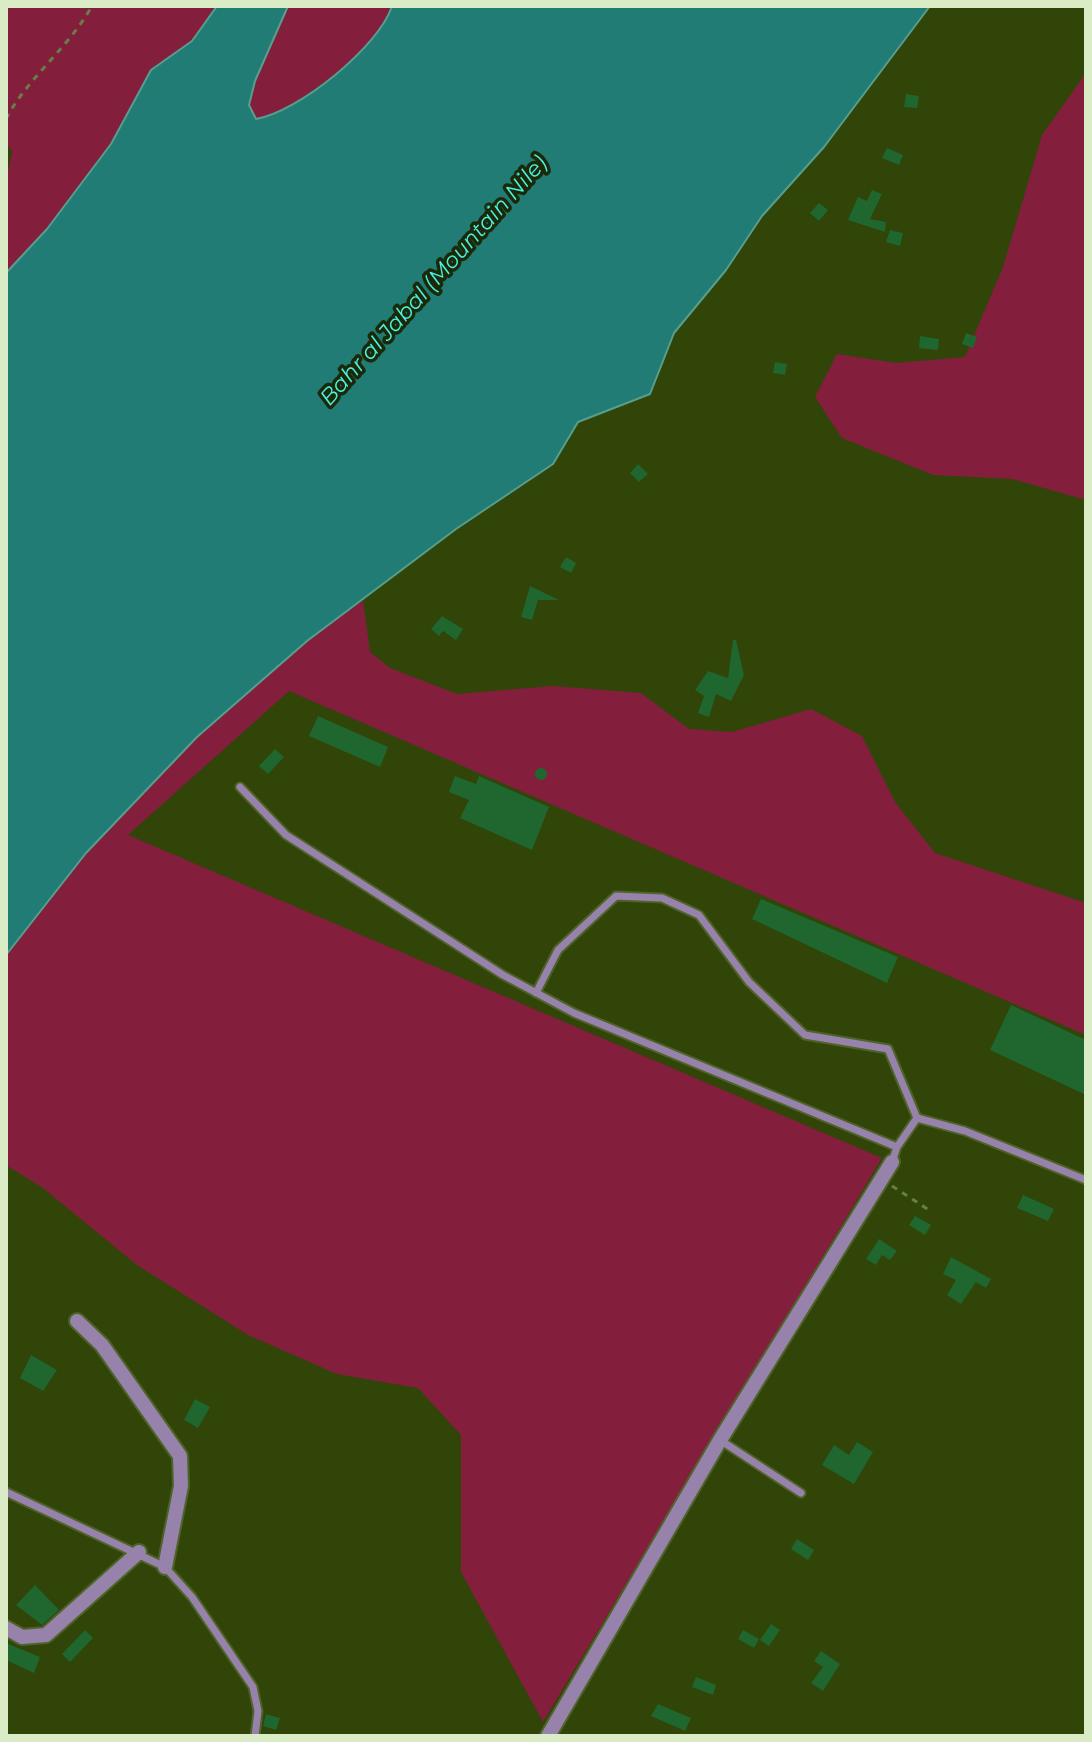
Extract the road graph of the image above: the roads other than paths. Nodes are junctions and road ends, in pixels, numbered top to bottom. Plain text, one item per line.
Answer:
1 (240, 787) dead end
2 (536, 993) junction
3 (917, 1118) junction
4 (897, 1147) junction
5 (892, 1162) joint
6 (1086, 1180) edge
7 (77, 1321) dead end
8 (720, 1440) junction
9 (6, 1492) edge
10 (801, 1493) dead end
11 (139, 1552) junction
12 (165, 1567) junction
13 (6, 1628) edge
14 (255, 1736) edge
15 (548, 1736) edge

1 - 2 lane
2 - 3 lane
2 - 4 lane
3 - 4 lane
3 - 6 lane
4 - 5 lane
5 - 8 street
7 - 12 street
8 - 10 lane
8 - 15 street
9 - 11 lane
11 - 12 lane
11 - 13 street
12 - 14 lane

